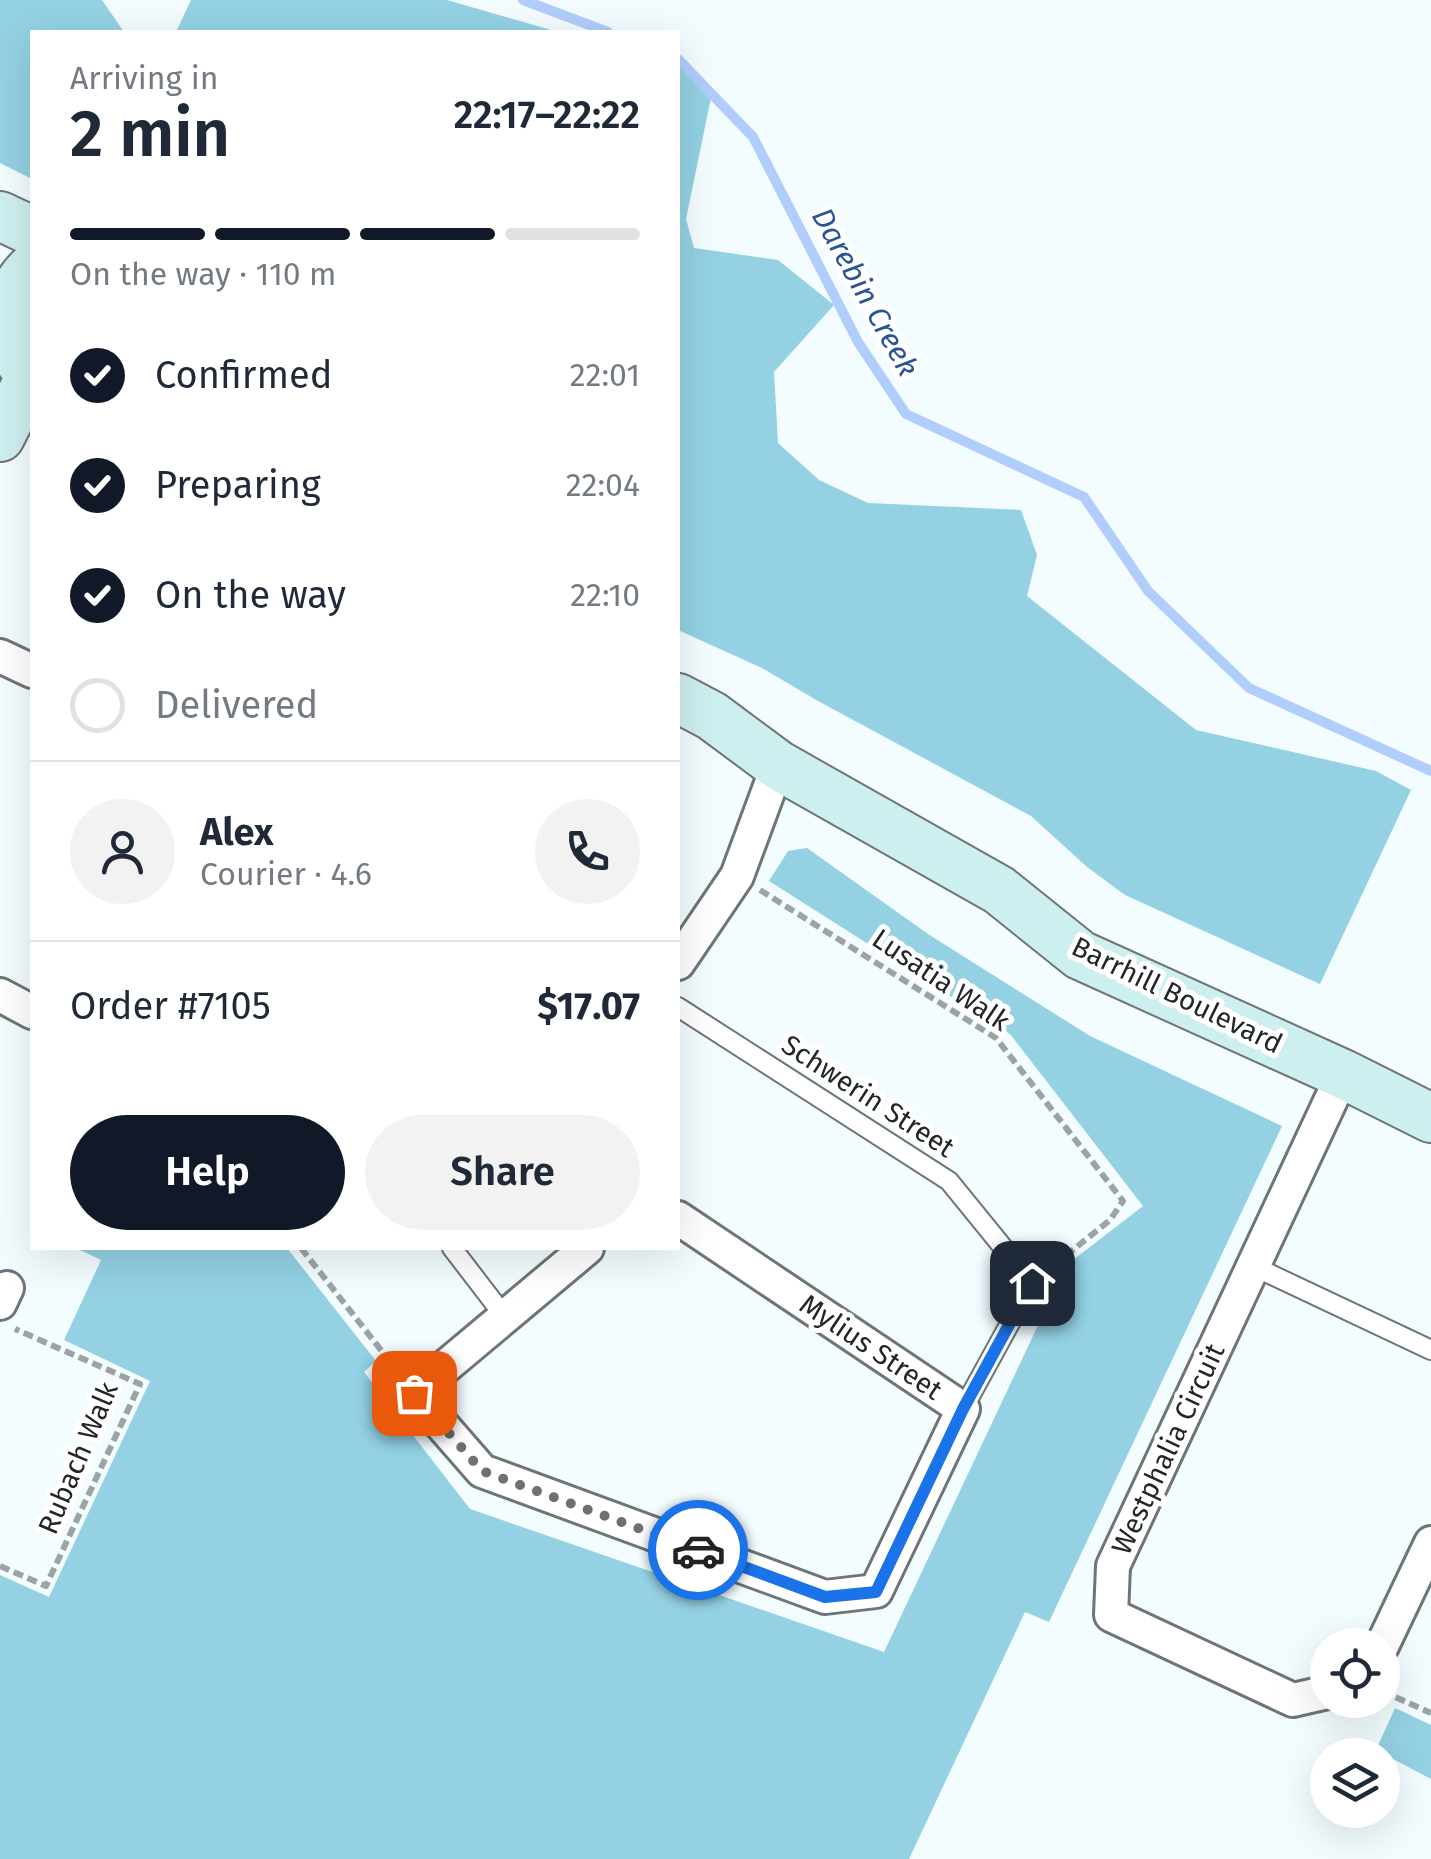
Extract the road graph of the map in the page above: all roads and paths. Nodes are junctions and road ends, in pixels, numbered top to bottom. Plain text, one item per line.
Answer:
1 (0, 216) edge
2 (30, 229) edge
3 (14, 281) edge
4 (30, 374) edge
5 (30, 380) edge
6 (0, 438) edge
7 (0, 656) edge
8 (30, 671) edge
9 (680, 699) edge
10 (778, 765) junction
11 (737, 876) junction
12 (680, 959) edge
13 (0, 996) edge
14 (680, 1008) edge
15 (30, 1011) edge
16 (1343, 1074) junction
17 (1431, 1118) edge
18 (680, 1219) edge
19 (303, 1250) edge
20 (454, 1250) edge
21 (585, 1250) edge
22 (1253, 1266) junction
23 (1032, 1283) junction
24 (505, 1316) junction
25 (0, 1323) edge
26 (1431, 1350) edge
27 (414, 1393) junction
28 (963, 1409) junction
29 (1431, 1543) edge
30 (0, 1566) edge
31 (1424, 1578) edge
32 (1393, 1628) edge
33 (1310, 1696) edge
34 (1400, 1699) edge
35 (1431, 1713) edge

1 - 2 street
3 - 4 street
5 - 6 street
7 - 8 street
9 - 10 street, Barrhill Boulevard
10 - 11 street
10 - 16 street, Barrhill Boulevard
11 - 12 street
11 - 23 path, Lusatia Walk
13 - 15 street
14 - 23 lane, Schwerin Street
16 - 17 street, Barrhill Boulevard
16 - 22 street, Westphalia Circuit
18 - 28 street, Mylius Street
19 - 27 path
20 - 24 lane
21 - 24 street
22 - 26 lane
22 - 33 street, Westphalia Circuit
23 - 28 lane
24 - 27 street
25 - 30 path, Rubach Walk
27 - 28 street, Mylius Street
29 - 31 street
31 - 32 street
34 - 35 path

